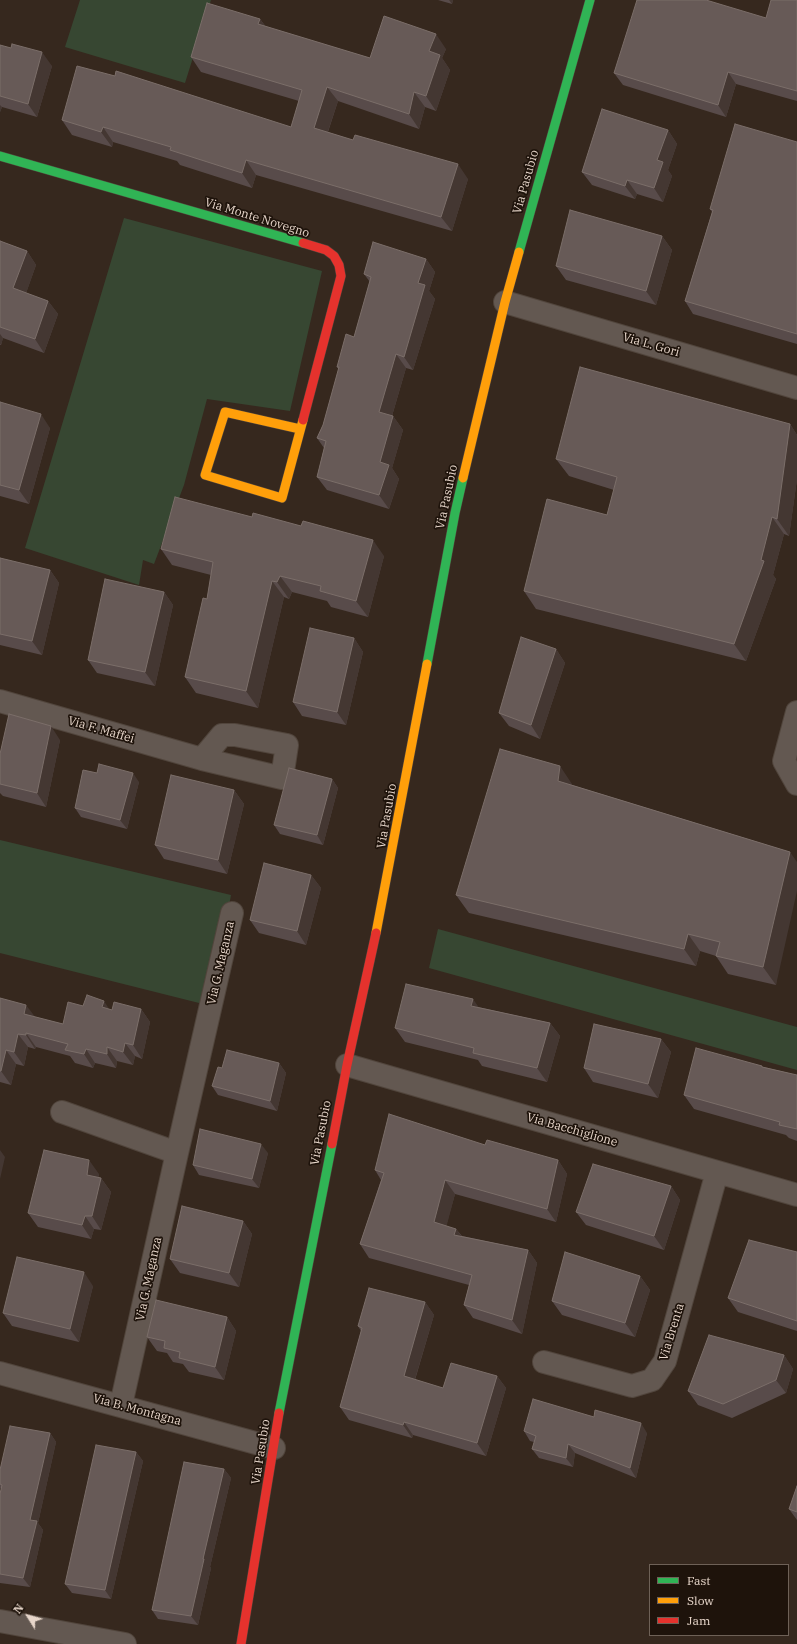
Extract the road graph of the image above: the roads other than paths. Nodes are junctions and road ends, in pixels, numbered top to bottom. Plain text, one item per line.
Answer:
1 (590, 0) edge
2 (0, 156) edge
3 (505, 302) junction
4 (797, 388) edge
5 (300, 429) junction
6 (0, 701) edge
7 (797, 712) edge
8 (202, 759) dead end
9 (797, 784) edge
10 (232, 913) dead end
11 (347, 1065) junction
12 (62, 1112) dead end
13 (176, 1153) junction
14 (717, 1172) junction
15 (797, 1195) edge
16 (544, 1362) dead end
17 (0, 1373) edge
18 (121, 1405) junction
19 (274, 1448) junction
20 (0, 1621) edge
21 (126, 1644) edge
22 (241, 1644) edge

1 - 3 street, Via Pasubio
2 - 5 street, Via Monte Novegno
3 - 4 street, Via L. Gori
3 - 11 street, Via Pasubio
5 - 5 street, Via Monte Novegno
6 - 8 street, Via F. Maffei
7 - 9 street
10 - 13 street, Via G. Maganza
11 - 14 street, Via Bacchiglione
11 - 19 street, Via Pasubio
12 - 13 street
13 - 18 street, Via G. Maganza
14 - 15 street, Via Bacchiglione
14 - 16 street, Via Brenta
17 - 18 street, Via B. Montagna
18 - 19 street, Via B. Montagna
19 - 22 street, Via Pasubio
20 - 21 street

